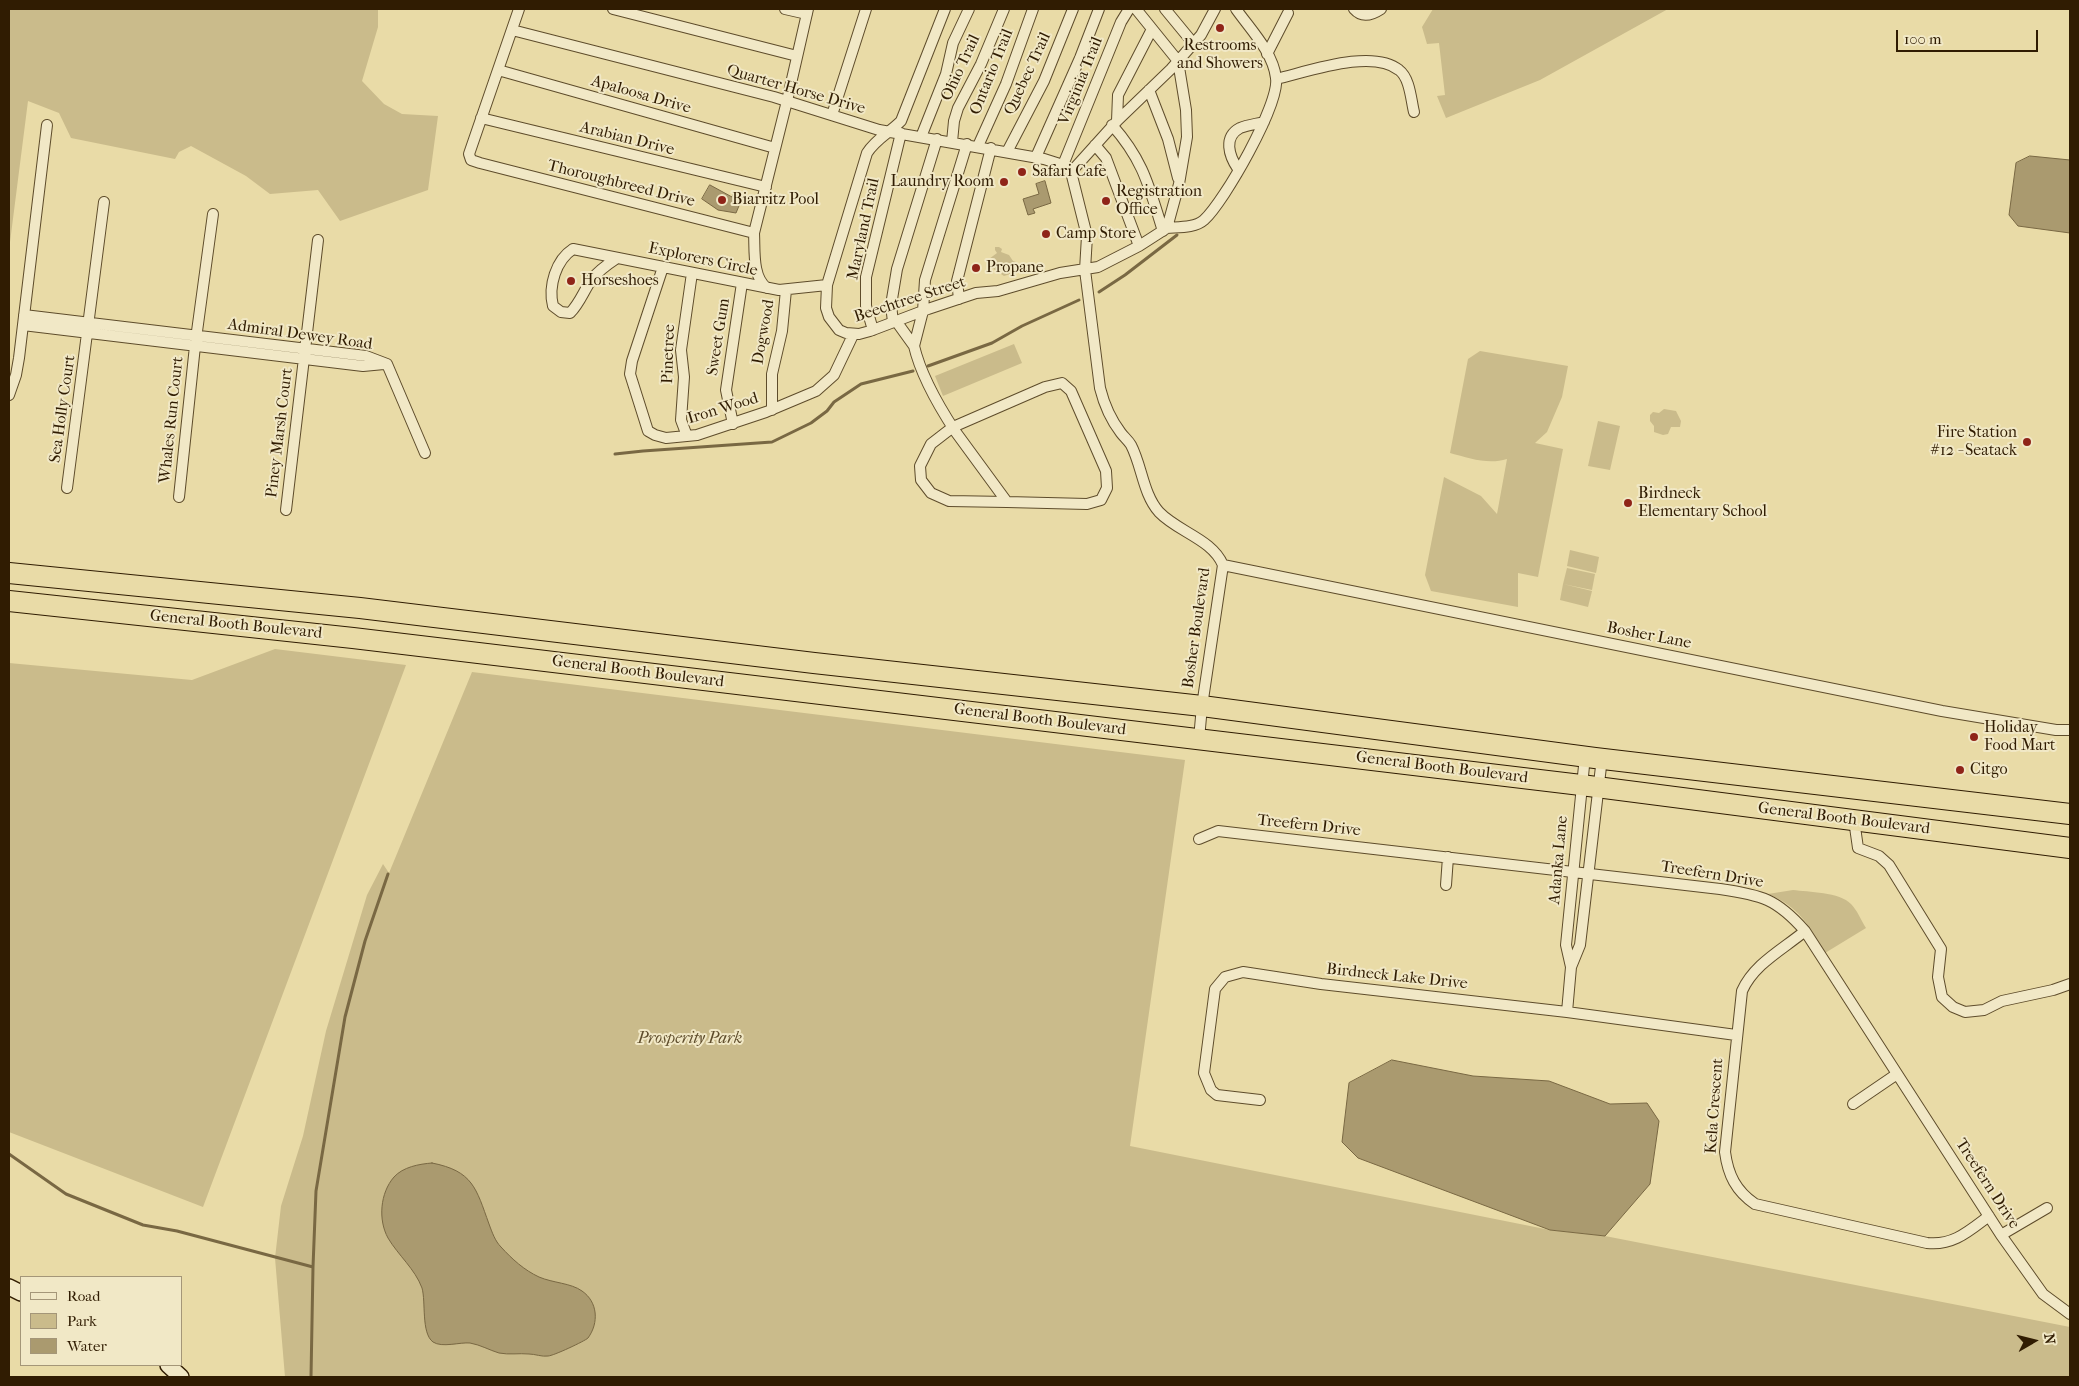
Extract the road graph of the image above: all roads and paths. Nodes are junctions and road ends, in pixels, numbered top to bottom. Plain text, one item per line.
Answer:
1 (519, 9) edge
2 (613, 9) edge
3 (785, 9) edge
4 (866, 9) edge
5 (945, 9) edge
6 (969, 9) edge
7 (1004, 9) edge
8 (1033, 9) edge
9 (1073, 9) edge
10 (1099, 9) edge
11 (1129, 9) edge
12 (1136, 9) edge
13 (1215, 9) edge
14 (1236, 9) edge
15 (1354, 9) edge
16 (1381, 9) edge
17 (1169, 10) edge
18 (807, 11) edge
19 (1288, 14) dead end
20 (1152, 29) junction
21 (512, 30) junction
22 (1193, 43) junction
23 (1267, 54) junction
24 (797, 56) junction
25 (1178, 61) junction
26 (498, 70) junction
27 (1276, 79) junction
28 (1149, 90) junction
29 (787, 101) junction
30 (1414, 112) dead end
31 (832, 115) junction
32 (481, 118) junction
33 (1264, 122) junction
34 (1114, 123) junction
35 (47, 125) dead end
36 (890, 132) junction
37 (901, 134) junction
38 (922, 137) junction
39 (937, 139) junction
40 (952, 142) junction
41 (967, 144) junction
42 (1095, 145) junction
43 (978, 146) junction
44 (775, 148) junction
45 (991, 148) junction
46 (1007, 152) junction
47 (1036, 157) junction
48 (1067, 169) junction
49 (1238, 169) junction
50 (1179, 184) junction
51 (766, 187) junction
52 (104, 202) dead end
53 (213, 214) dead end
54 (1165, 229) junction
55 (754, 233) junction
56 (318, 240) dead end
57 (1139, 246) junction
58 (617, 258) junction
59 (663, 267) junction
60 (1085, 270) junction
61 (692, 273) junction
62 (742, 284) junction
63 (827, 285) junction
64 (768, 289) junction
65 (786, 290) junction
66 (959, 299) junction
67 (923, 311) junction
68 (23, 320) junction
69 (895, 322) junction
70 (89, 328) junction
71 (873, 330) junction
72 (853, 335) junction
73 (196, 341) junction
74 (914, 346) junction
75 (305, 354) junction
76 (9, 394) edge
77 (772, 410) junction
78 (733, 424) junction
79 (953, 427) junction
80 (686, 436) junction
81 (424, 453) dead end
82 (67, 488) dead end
83 (179, 497) dead end
84 (1007, 502) junction
85 (286, 510) dead end
86 (1223, 565) junction
87 (9, 573) edge
88 (9, 601) edge
89 (1202, 706) junction
90 (2070, 730) edge
91 (1199, 739) junction
92 (1594, 757) junction
93 (1590, 786) junction
94 (2070, 814) edge
95 (1854, 820) junction
96 (1199, 839) dead end
97 (2070, 848) edge
98 (1448, 857) junction
99 (1573, 871) junction
100 (1588, 873) junction
101 (1446, 885) dead end
102 (1805, 931) junction
103 (1571, 967) junction
104 (2070, 984) edge
105 (1567, 1012) junction
106 (1736, 1035) junction
107 (1897, 1074) junction
108 (1260, 1100) dead end
109 (1853, 1104) dead end
110 (2046, 1208) dead end
111 (1989, 1216) junction
112 (2001, 1235) junction
113 (2070, 1314) edge
114 (169, 1366) edge
115 (181, 1377) edge

1 - 21 street, Thoroughbreed Drive
2 - 24 street
3 - 18 street
4 - 31 street
5 - 36 street, Beechtree Street
6 - 38 street
7 - 40 street, Ohio Trail
8 - 43 street, Ontario Trail
9 - 46 street, Quebec Trail
10 - 47 street
11 - 48 street, Virginia Trail
12 - 20 street
13 - 22 street
14 - 23 street
15 - 16 street
17 - 22 street
18 - 24 street
19 - 23 street
20 - 25 street
20 - 34 street
21 - 26 street, Thoroughbreed Drive
21 - 29 street, Quarter Horse Drive
22 - 25 street
23 - 27 street
24 - 29 street
25 - 28 street
25 - 50 street
26 - 32 street, Thoroughbreed Drive
26 - 44 street, Apaloosa Drive
27 - 30 street
27 - 33 street
28 - 34 street
28 - 50 street
29 - 31 street, Quarter Horse Drive
29 - 44 street
31 - 36 street, Quarter Horse Drive
32 - 51 street, Arabian Drive
32 - 55 street, Thoroughbreed Drive
33 - 49 street
33 - 49 street
34 - 42 street
34 - 54 street
35 - 68 street
36 - 37 street, Quarter Horse Drive
36 - 63 street, Beechtree Street
37 - 38 street, Quarter Horse Drive
37 - 71 street, Maryland Trail
38 - 39 street, Quarter Horse Drive
39 - 40 street, Quarter Horse Drive
39 - 69 street
40 - 41 street, Quarter Horse Drive
41 - 43 street, Quarter Horse Drive
41 - 67 street
42 - 48 street
42 - 57 street
43 - 45 street, Quarter Horse Drive
44 - 51 street
45 - 46 street, Quarter Horse Drive
45 - 66 street
46 - 47 street, Quarter Horse Drive
47 - 48 street, Quarter Horse Drive
48 - 60 street
49 - 54 street
50 - 54 street
51 - 55 street
52 - 70 street, Sea Holly Court
53 - 73 street, Whales Run Court
54 - 57 street, Beechtree Street
55 - 64 street
56 - 75 street, Piney Marsh Court
57 - 60 street, Beechtree Street
58 - 58 street, Explorers Circle
58 - 59 street, Explorers Circle
59 - 61 street, Explorers Circle
59 - 80 street, Iron Wood
60 - 66 street, Beechtree Street
60 - 86 street, Bosher Boulevard
61 - 62 street, Explorers Circle
61 - 80 street, Pinetree
62 - 64 street, Explorers Circle
62 - 78 street, Sweet Gum
63 - 65 street, Explorers Circle
63 - 72 street, Beechtree Street
64 - 65 street, Explorers Circle
65 - 77 street, Dogwood
66 - 67 street, Beechtree Street
67 - 69 street, Beechtree Street
67 - 74 street
68 - 70 street, Admiral Dewey Road
68 - 76 street
69 - 71 street, Beechtree Street
69 - 74 street
70 - 73 street, Admiral Dewey Road
70 - 82 street, Sea Holly Court
71 - 72 street, Beechtree Street
72 - 77 street, Iron Wood
73 - 75 street, Admiral Dewey Road
73 - 83 street, Whales Run Court
74 - 79 street
75 - 81 street, Admiral Dewey Road
75 - 85 street, Piney Marsh Court
77 - 78 street, Iron Wood
78 - 80 street, Iron Wood
79 - 84 street
79 - 84 street
79 - 84 street
86 - 89 street, Bosher Boulevard
86 - 90 street, Bosher Lane
87 - 89 highway, General Booth Boulevard
88 - 91 highway, General Booth Boulevard
89 - 91 street, Bosher Boulevard
89 - 92 highway, General Booth Boulevard
91 - 93 highway, General Booth Boulevard
92 - 93 street, Adanka Lane
92 - 93 street, Adanka Lane
92 - 94 highway, General Booth Boulevard
93 - 95 highway, General Booth Boulevard
93 - 99 street, Adanka Lane
93 - 100 street, Adanka Lane
95 - 97 highway, General Booth Boulevard
95 - 104 street
96 - 98 street, Treefern Drive
98 - 99 street, Treefern Drive
98 - 101 street
99 - 100 street, Treefern Drive
99 - 103 street, Adanka Lane
100 - 102 street, Treefern Drive
100 - 103 street, Adanka Lane
102 - 106 street, Kela Crescent
102 - 107 street, Treefern Drive
103 - 105 street, Adanka Lane
105 - 106 street, Birdneck Lake Drive
105 - 108 street, Birdneck Lake Drive
106 - 111 street, Kela Crescent
107 - 109 street
107 - 111 street, Treefern Drive
110 - 112 street
111 - 112 street, Treefern Drive
112 - 113 street, Treefern Drive
114 - 115 street

